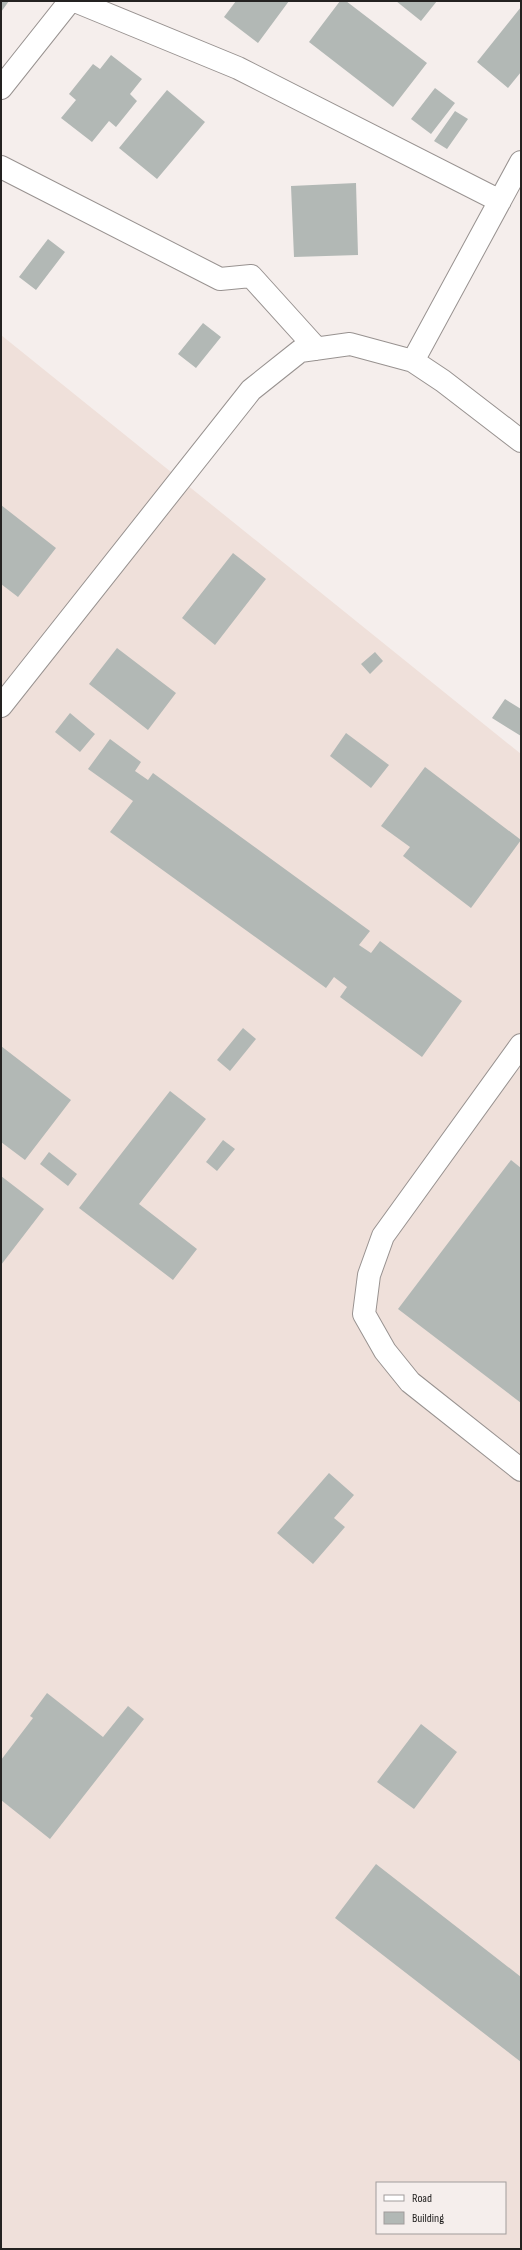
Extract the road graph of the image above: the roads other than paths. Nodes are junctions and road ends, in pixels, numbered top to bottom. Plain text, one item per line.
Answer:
1 (70, 1) edge
2 (75, 1) edge
3 (1, 88) edge
4 (521, 162) edge
5 (1, 167) edge
6 (500, 201) junction
7 (317, 349) junction
8 (413, 361) junction
9 (521, 441) edge
10 (1, 706) edge
11 (521, 1045) edge
12 (521, 1470) edge

1 - 3 street
2 - 6 street
4 - 6 street
5 - 7 street
6 - 8 street
7 - 8 street
7 - 10 street
8 - 9 street
11 - 12 street

